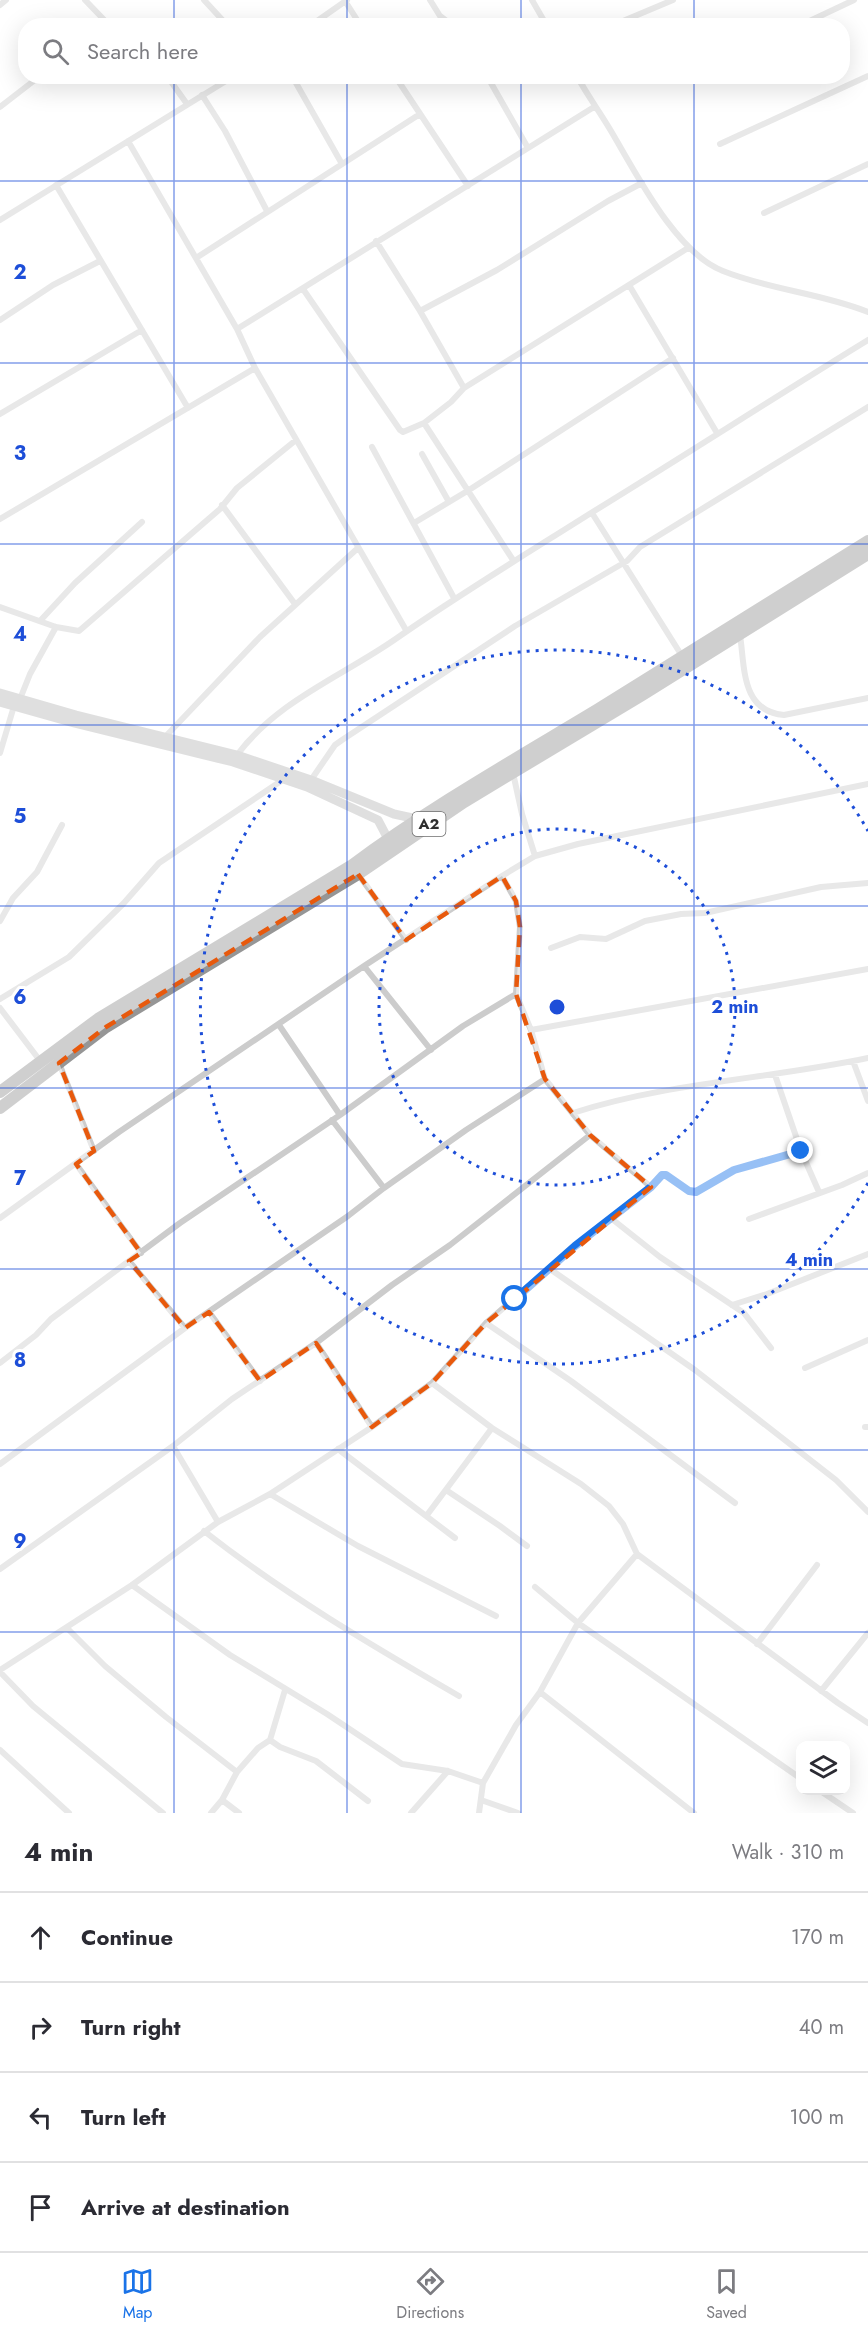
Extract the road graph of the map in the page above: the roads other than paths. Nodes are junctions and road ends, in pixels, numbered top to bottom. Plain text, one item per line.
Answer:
1 (6, 0) edge
2 (85, 0) edge
3 (429, 0) edge
4 (532, 0) edge
5 (673, 0) edge
6 (854, 0) edge
7 (208, 1) edge
8 (346, 1) edge
9 (0, 5) edge
10 (102, 18) edge
11 (222, 18) edge
12 (322, 18) edge
13 (357, 18) edge
14 (443, 18) edge
15 (542, 18) edge
16 (630, 18) edge
17 (816, 18) edge
18 (868, 76) edge
19 (29, 84) edge
20 (173, 84) edge
21 (221, 84) edge
22 (297, 84) edge
23 (400, 84) edge
24 (492, 84) edge
25 (581, 84) edge
26 (202, 95) junction
27 (187, 104) junction
28 (0, 106) edge
29 (594, 107) junction
30 (420, 114) junction
31 (128, 141) junction
32 (720, 144) dead end
33 (528, 148) junction
34 (342, 164) junction
35 (868, 164) edge
36 (642, 183) junction
37 (56, 185) junction
38 (468, 186) junction
39 (267, 211) junction
40 (764, 213) dead end
41 (0, 220) edge
42 (376, 241) junction
43 (688, 248) junction
44 (196, 258) junction
45 (100, 261) junction
46 (629, 285) junction
47 (303, 289) junction
48 (420, 311) junction
49 (868, 312) edge
50 (0, 320) edge
51 (237, 329) junction
52 (142, 330) junction
53 (868, 340) edge
54 (673, 358) junction
55 (255, 368) junction
56 (464, 388) junction
57 (188, 408) junction
58 (868, 408) edge
59 (0, 414) edge
60 (424, 423) junction
61 (717, 433) junction
62 (296, 440) junction
63 (372, 447) dead end
64 (422, 454) dead end
65 (469, 490) junction
66 (449, 502) junction
67 (222, 505) junction
68 (591, 513) junction
69 (0, 519) edge
70 (142, 522) dead end
71 (414, 523) junction
72 (868, 541) edge
73 (358, 548) junction
74 (868, 554) edge
75 (513, 560) junction
76 (624, 562) junction
77 (454, 598) junction
78 (295, 604) junction
79 (0, 607) edge
80 (40, 621) junction
81 (56, 627) junction
82 (406, 630) junction
83 (739, 634) junction
84 (682, 657) junction
85 (0, 693) edge
86 (868, 698) edge
87 (0, 702) edge
88 (17, 702) junction
89 (166, 736) junction
90 (0, 753) edge
91 (237, 755) junction
92 (513, 773) junction
93 (284, 779) junction
94 (311, 780) junction
95 (868, 784) edge
96 (417, 819) junction
97 (62, 825) dead end
98 (388, 838) junction
99 (535, 856) junction
100 (358, 874) junction
101 (502, 876) junction
102 (868, 883) edge
103 (288, 910) junction
104 (0, 921) edge
105 (406, 940) junction
106 (551, 948) dead end
107 (364, 966) junction
108 (868, 969) edge
109 (516, 994) junction
110 (0, 999) edge
111 (0, 1008) edge
112 (279, 1025) junction
113 (531, 1029) junction
114 (431, 1050) junction
115 (868, 1058) edge
116 (41, 1061) junction
117 (853, 1061) junction
118 (59, 1063) junction
119 (48, 1072) junction
120 (775, 1075) junction
121 (545, 1079) junction
122 (0, 1092) edge
123 (868, 1101) edge
124 (0, 1108) edge
125 (573, 1113) junction
126 (340, 1114) junction
127 (332, 1120) junction
128 (590, 1135) junction
129 (94, 1150) junction
130 (801, 1151) junction
131 (76, 1164) junction
132 (868, 1173) edge
133 (651, 1187) junction
134 (384, 1188) junction
135 (819, 1192) junction
136 (0, 1218) edge
137 (612, 1219) junction
138 (748, 1219) dead end
139 (141, 1252) junction
140 (868, 1254) edge
141 (129, 1261) junction
142 (550, 1269) junction
143 (732, 1305) junction
144 (209, 1312) junction
145 (486, 1323) junction
146 (185, 1328) junction
147 (868, 1340) edge
148 (316, 1343) junction
149 (771, 1348) dead end
150 (0, 1363) edge
151 (805, 1368) dead end
152 (260, 1381) junction
153 (432, 1383) junction
154 (372, 1427) junction
155 (492, 1428) junction
156 (173, 1446) junction
157 (338, 1449) junction
158 (0, 1464) edge
159 (446, 1490) junction
160 (270, 1494) junction
161 (735, 1503) dead end
162 (868, 1512) edge
163 (427, 1515) junction
164 (218, 1522) junction
165 (204, 1531) junction
166 (455, 1539) dead end
167 (526, 1546) dead end
168 (637, 1554) junction
169 (817, 1566) dead end
170 (0, 1569) edge
171 (132, 1585) junction
172 (535, 1587) dead end
173 (496, 1616) dead end
174 (578, 1623) junction
175 (67, 1628) junction
176 (868, 1633) edge
177 (757, 1644) junction
178 (0, 1671) edge
179 (285, 1690) junction
180 (540, 1692) junction
181 (821, 1692) junction
182 (459, 1696) dead end
183 (868, 1723) edge
184 (270, 1740) junction
185 (0, 1750) edge
186 (448, 1771) junction
187 (237, 1772) junction
188 (796, 1775) edge
189 (483, 1783) junction
190 (825, 1795) edge
191 (222, 1800) junction
192 (481, 1800) junction
193 (368, 1801) dead end
194 (69, 1813) edge
195 (163, 1813) edge
196 (211, 1813) edge
197 (239, 1813) edge
198 (411, 1813) edge
199 (479, 1813) edge
200 (518, 1813) edge
201 (694, 1813) edge
202 (853, 1813) edge

1 - 9 street
2 - 10 street
3 - 14 street
4 - 15 street
5 - 16 street
6 - 17 street
7 - 11 street
8 - 12 street
8 - 13 street
18 - 32 street
19 - 28 street
20 - 27 street
21 - 26 street
22 - 34 street
23 - 30 street
24 - 33 street
25 - 29 street
26 - 27 street
26 - 39 street
27 - 31 street
29 - 33 street
29 - 36 street
30 - 34 street
30 - 38 street
31 - 37 street
31 - 44 street
33 - 38 street
34 - 39 street
35 - 40 street
36 - 43 street
36 - 48 street
37 - 41 street
37 - 45 street
38 - 42 street
39 - 44 street
42 - 47 street
42 - 48 street
43 - 46 street
43 - 49 street
44 - 51 street
45 - 50 street
45 - 52 street
46 - 54 street
46 - 56 street
47 - 51 street
47 - 60 street
48 - 56 street
51 - 55 street
52 - 57 street
52 - 59 street
53 - 61 street
54 - 61 street
54 - 65 street
55 - 57 street
55 - 62 street
56 - 60 street
57 - 69 street
58 - 76 street
60 - 65 street
61 - 68 street
62 - 67 street
62 - 73 street
63 - 71 street
64 - 66 street
65 - 66 street
65 - 75 street
66 - 71 street
67 - 78 street
67 - 81 street
68 - 75 street
68 - 76 street
70 - 80 street
71 - 77 street
72 - 84 highway, A2
73 - 78 street
73 - 82 street
74 - 83 highway, A2
75 - 77 street
76 - 84 street
76 - 94 street
77 - 82 street
78 - 89 street
79 - 80 street
80 - 81 street
81 - 88 street
82 - 91 street
83 - 86 street
83 - 92 highway, A2
84 - 96 highway, A2
85 - 88 street
87 - 88 street
88 - 89 street
88 - 90 street
88 - 93 street
89 - 91 street
91 - 94 street
92 - 99 street
92 - 100 highway, A2
93 - 98 street
93 - 110 street
94 - 96 street
95 - 99 street
96 - 98 highway, A2
97 - 104 street
98 - 103 highway, A2
99 - 101 street
100 - 103 highway, A2
100 - 105 street
101 - 105 street
101 - 109 street
102 - 106 street
103 - 116 highway, A2
103 - 118 highway, A2
105 - 107 street
107 - 112 street
107 - 114 street
108 - 113 street
109 - 113 street
109 - 114 street
111 - 116 street
112 - 126 street
112 - 129 street
113 - 121 street
114 - 126 street
115 - 117 street
116 - 119 street
116 - 122 highway, A2
117 - 120 street
117 - 123 street
118 - 119 highway, A2
118 - 129 street
119 - 124 highway, A2
120 - 125 street
120 - 130 street
121 - 125 street
121 - 134 street
125 - 128 street
126 - 127 street
127 - 134 street
127 - 139 street
128 - 133 street
128 - 148 street
129 - 131 street
130 - 133 street
130 - 135 street
131 - 136 street
131 - 139 street
132 - 135 street
133 - 137 street
134 - 144 street
135 - 138 street
137 - 142 street
137 - 143 street
139 - 141 street
140 - 143 street
141 - 146 street
141 - 150 street
142 - 145 street
142 - 162 street
143 - 149 street
144 - 146 street
144 - 152 street
145 - 153 street
145 - 161 street
146 - 158 street
147 - 151 street
148 - 152 street
148 - 154 street
152 - 156 street
153 - 154 street
153 - 155 street
154 - 157 street
155 - 159 street
155 - 168 street
156 - 164 street
156 - 170 street
157 - 160 street
157 - 163 street
159 - 163 street
159 - 167 street
160 - 164 street
160 - 173 street
163 - 166 street
164 - 165 street
165 - 171 street
165 - 182 street
168 - 174 street
168 - 177 street
169 - 177 street
171 - 175 street
171 - 179 street
172 - 174 street
174 - 180 street
174 - 188 street
175 - 178 street
175 - 187 street
176 - 181 street
177 - 181 street
178 - 195 street
179 - 184 street
179 - 186 street
180 - 189 street
180 - 201 street
181 - 183 street
184 - 187 street
184 - 193 street
185 - 194 street
186 - 189 street
186 - 198 street
187 - 191 street
189 - 192 street
190 - 202 street
191 - 196 street
191 - 197 street
192 - 199 street
192 - 200 street

